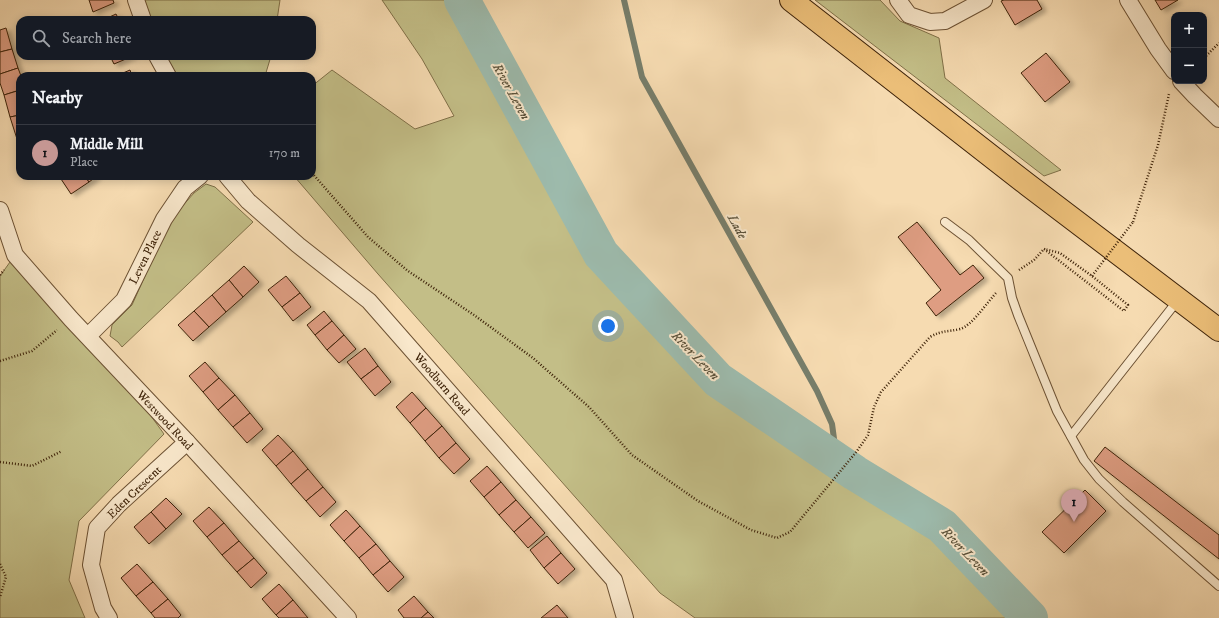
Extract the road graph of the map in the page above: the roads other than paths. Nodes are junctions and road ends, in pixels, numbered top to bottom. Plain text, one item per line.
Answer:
1 (136, 0) edge
2 (791, 0) edge
3 (898, 0) edge
4 (984, 0) edge
5 (1128, 0) edge
6 (142, 16) edge
7 (158, 60) edge
8 (1171, 67) edge
9 (166, 72) edge
10 (1184, 84) edge
11 (1219, 119) edge
12 (195, 180) edge
13 (231, 180) edge
14 (0, 210) edge
15 (945, 222) dead end
16 (1179, 299) junction
17 (1219, 330) edge
18 (88, 336) junction
19 (1071, 436) junction
20 (187, 442) junction
21 (1219, 586) edge
22 (109, 618) edge
23 (348, 618) edge
24 (625, 618) edge

1 - 6 street
2 - 16 main road
3 - 4 street
5 - 8 street
7 - 9 street
10 - 11 street
12 - 18 street, Leven Place
13 - 24 street, Woodburn Road
14 - 18 street, Westwood Road
15 - 19 lane
16 - 17 main road
16 - 19 lane
18 - 20 street, Westwood Road
19 - 21 lane
20 - 22 street, Eden Crescent
20 - 23 street, Westwood Road

